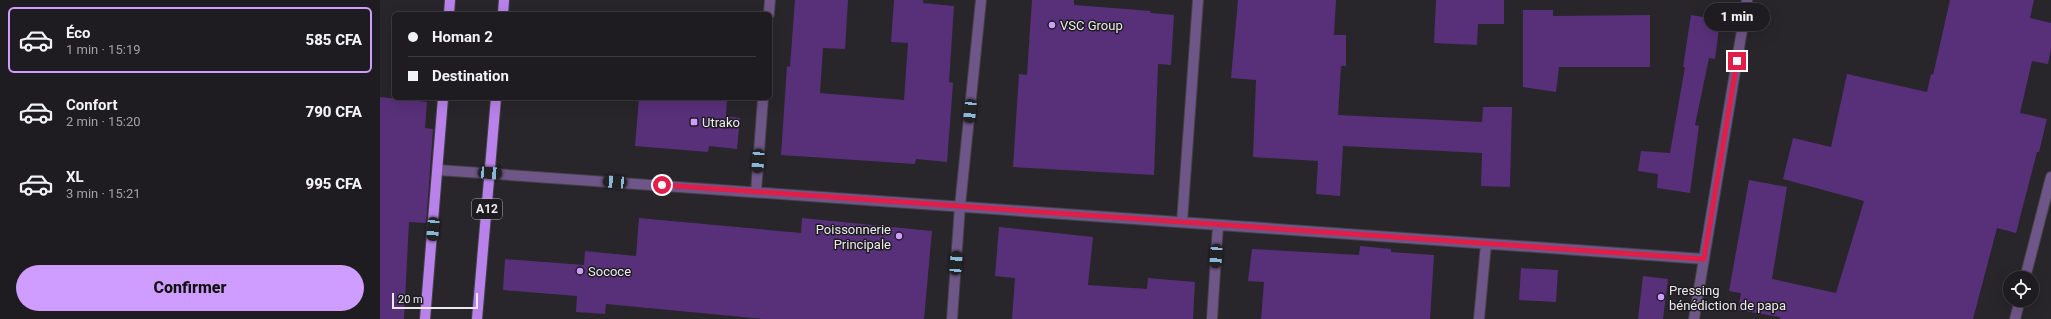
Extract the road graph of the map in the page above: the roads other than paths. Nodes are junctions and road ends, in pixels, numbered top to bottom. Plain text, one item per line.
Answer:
1 (450, 0) edge
2 (504, 0) edge
3 (770, 0) edge
4 (981, 0) edge
5 (1198, 0) edge
6 (1747, 0) edge
7 (449, 12) edge
8 (503, 12) edge
9 (769, 12) edge
10 (443, 100) edge
11 (496, 100) edge
12 (763, 100) edge
13 (438, 170) junction
14 (490, 173) junction
15 (2051, 177) edge
16 (756, 192) junction
17 (960, 206) junction
18 (1182, 222) junction
19 (1218, 224) junction
20 (1486, 244) junction
21 (1704, 259) junction
22 (2028, 271) edge
23 (2018, 307) edge
24 (425, 319) edge
25 (477, 319) edge
26 (952, 319) edge
27 (1212, 319) edge
28 (1479, 319) edge
29 (1694, 319) edge
30 (2015, 319) edge

1 - 7 main road
2 - 8 main road
3 - 9 street
4 - 17 street
5 - 18 street
6 - 21 street
10 - 13 main road
11 - 14 main road, A12
12 - 16 street
13 - 14 street
13 - 24 main road
14 - 16 street
14 - 25 main road, A12
15 - 22 street
16 - 17 street
17 - 18 street
17 - 26 street
18 - 19 street
19 - 20 street
19 - 27 street
20 - 21 street
20 - 28 street
21 - 29 street
23 - 30 street

